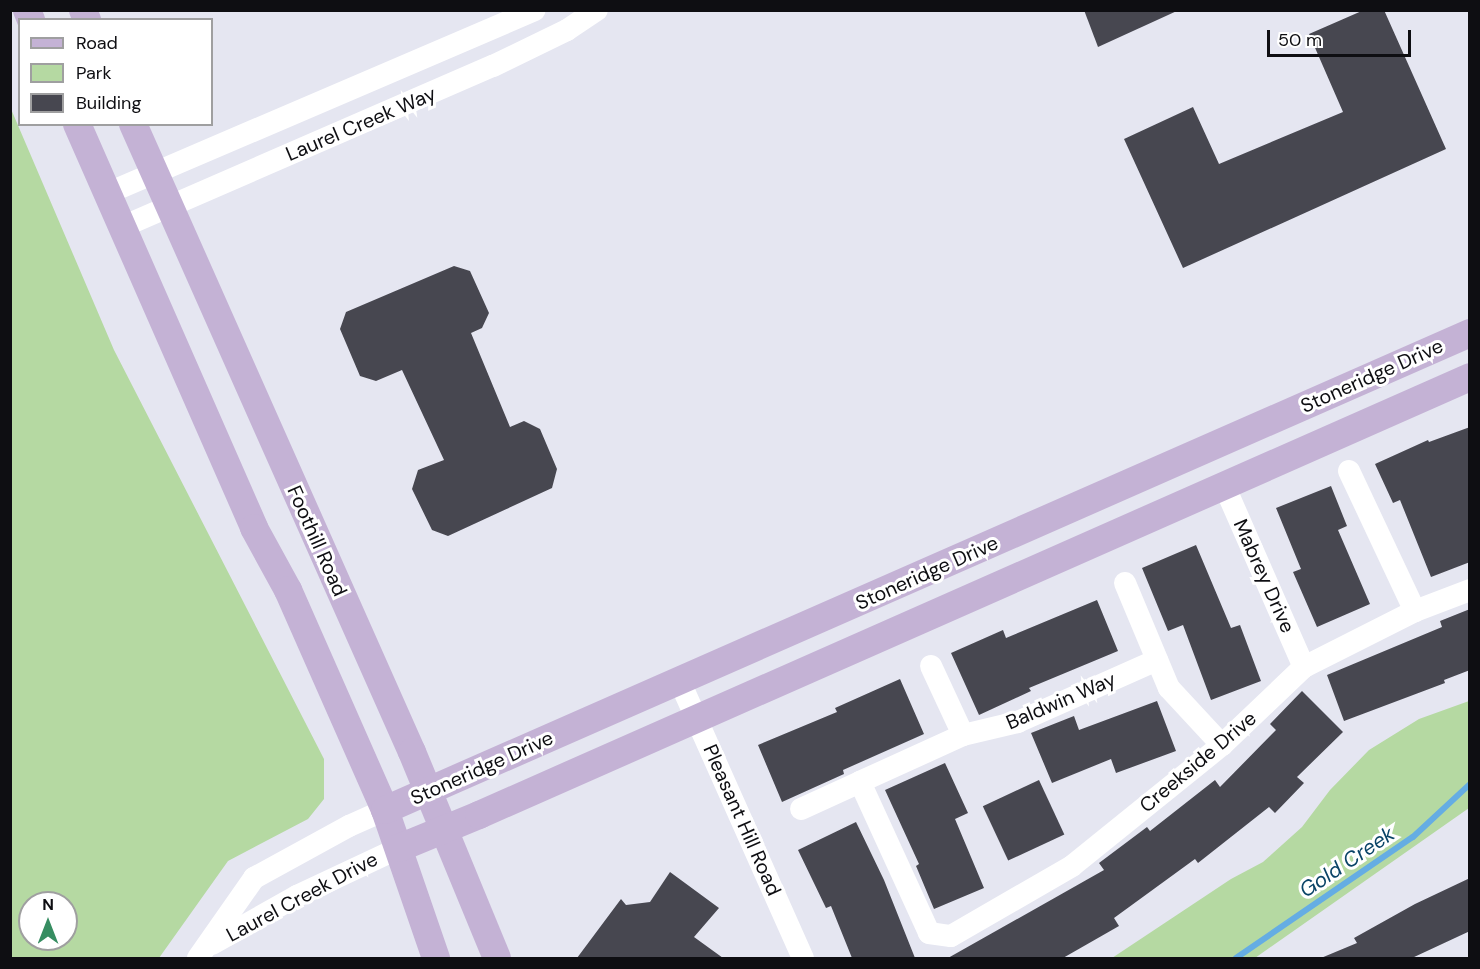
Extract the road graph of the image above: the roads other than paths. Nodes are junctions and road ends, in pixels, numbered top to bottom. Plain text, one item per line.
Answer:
1 (534, 10) edge
2 (597, 10) edge
3 (78, 126) edge
4 (134, 126) edge
5 (154, 173) junction
6 (108, 193) junction
7 (169, 206) junction
8 (122, 227) junction
9 (1470, 333) edge
10 (1470, 377) edge
11 (1349, 471) dead end
12 (1224, 485) junction
13 (1125, 583) dead end
14 (1470, 590) edge
15 (1415, 611) junction
16 (1157, 660) junction
17 (931, 666) dead end
18 (1304, 667) junction
19 (680, 682) junction
20 (697, 718) junction
21 (963, 735) junction
22 (1222, 745) junction
23 (860, 782) junction
24 (428, 792) junction
25 (801, 809) dead end
26 (385, 810) junction
27 (444, 830) junction
28 (399, 848) junction
29 (202, 953) edge
30 (436, 958) edge
31 (497, 958) edge
32 (803, 958) edge

1 - 5 street, Laurel Creek Way
2 - 7 street, Laurel Creek Way
3 - 6 main road
4 - 5 main road, Foothill Road
5 - 6 street, Laurel Creek Way
5 - 7 main road, Foothill Road
6 - 8 main road
7 - 8 street, Laurel Creek Way
7 - 24 main road, Foothill Road
8 - 26 main road
9 - 19 main road, Stoneridge Drive
10 - 12 main road, Stoneridge Drive
11 - 15 street
12 - 18 street, Mabrey Drive
12 - 20 main road, Stoneridge Drive
13 - 16 street
14 - 15 street, Creekside Drive
15 - 18 street, Creekside Drive
16 - 21 street, Baldwin Way
16 - 22 street
17 - 21 street
18 - 22 street, Creekside Drive
19 - 20 street, Pleasant Hill Road
19 - 24 main road, Stoneridge Drive
20 - 27 main road, Stoneridge Drive
20 - 32 street, Pleasant Hill Road
21 - 23 street, Baldwin Way
22 - 23 street, Creekside Drive
23 - 25 street, Baldwin Way
24 - 26 main road, Stoneridge Drive
24 - 27 main road, Foothill Road
26 - 28 main road
26 - 29 street, Laurel Creek Drive
27 - 28 main road, Stoneridge Drive
27 - 31 main road, Foothill Road
28 - 29 street, Laurel Creek Drive
28 - 30 main road

